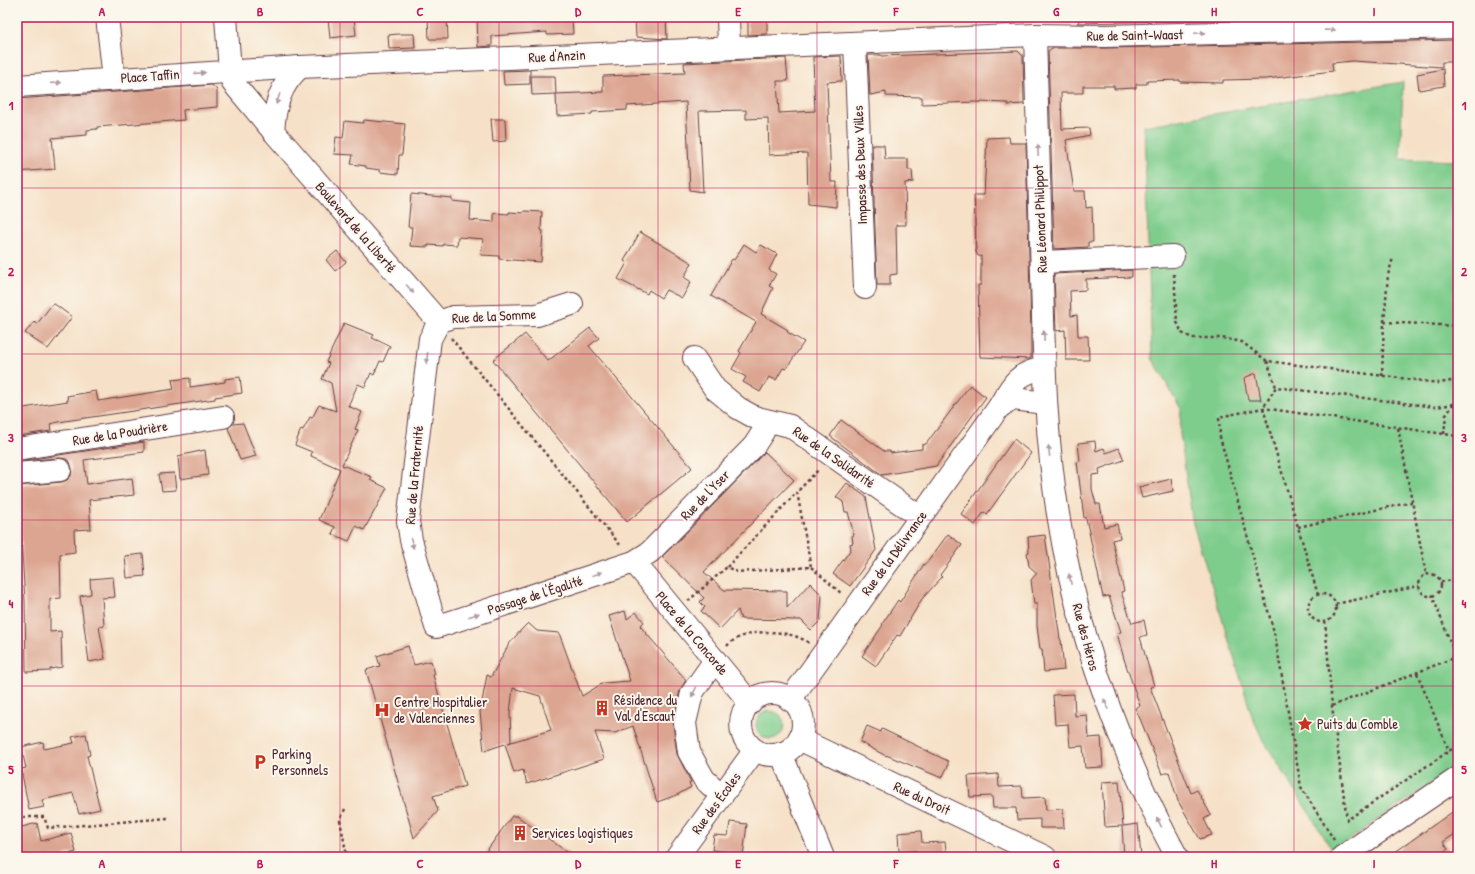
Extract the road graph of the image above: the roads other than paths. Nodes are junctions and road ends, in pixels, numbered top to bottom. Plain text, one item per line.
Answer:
1 (107, 17) edge
2 (226, 17) edge
3 (728, 17) edge
4 (1458, 27) edge
5 (1035, 35) junction
6 (884, 42) joint
7 (856, 43) junction
8 (729, 48) junction
9 (300, 67) junction
10 (230, 71) junction
11 (114, 79) junction
12 (17, 86) edge
13 (274, 131) junction
14 (1173, 256) road end
15 (1042, 262) junction
16 (864, 288) dead end
17 (572, 304) dead end
18 (438, 322) junction
19 (694, 358) dead end
20 (1044, 369) junction
21 (1045, 403) junction
22 (999, 407) junction
23 (223, 417) dead end
24 (768, 421) junction
25 (17, 448) edge
26 (60, 470) dead end
27 (17, 474) edge
28 (920, 517) junction
29 (634, 562) junction
30 (436, 627) joint
31 (715, 660) junction
32 (790, 700) junction
33 (750, 703) junction
34 (799, 739) junction
35 (754, 750) junction
36 (782, 753) junction
37 (1458, 778) edge
38 (721, 795) junction
39 (677, 857) edge
40 (823, 857) edge
41 (1045, 857) edge
42 (1177, 857) edge
43 (1342, 857) edge

1 - 11 street
2 - 10 street
3 - 8 street
5 -> 4 street, Rue de Saint-Waast
5 - 6 street, Rue de Saint-Waast
15 -> 5 street, Rue Léonard Philippot
6 - 7 street, Rue d'Anzin
7 - 8 street, Rue d'Anzin
7 - 16 street, Impasse des Deux Villes
8 - 9 street, Rue d'Anzin
9 - 10 street, Rue d'Anzin
9 -> 13 street
11 -> 10 street, Place Taffin
10 - 13 street, Boulevard de la Liberté
12 -> 11 street, Place Taffin
13 -> 18 street, Boulevard de la Liberté
14 - 15 street
20 -> 15 street, Rue Léonard Philippot
17 - 18 street, Rue de la Somme
18 -> 30 street, Rue de la Fraternité
19 - 24 street, Rue de la Solidarité
20 - 21 street, Rue Léonard Philippot
20 - 22 street, Rue de la Délivrance
21 - 22 street
42 -> 21 street, Rue des Héros
22 - 28 street, Rue de la Délivrance
23 - 25 street, Rue de la Poudrière
24 - 28 street, Rue de la Solidarité
24 - 29 street, Rue de l'Yser
26 - 27 street
28 - 32 street, Rue de la Délivrance
30 -> 29 street, Passage de l'Égalité
29 - 31 street, Place de la Concorde
31 - 33 street, Place de la Concorde
31 -> 38 street
32 - 33 street
32 - 34 street
33 - 35 street
34 - 36 street
34 - 41 street, Rue du Droit
35 - 36 street
35 - 38 street, Rue des Écoles
36 - 40 street
37 - 43 street
38 - 39 street, Rue des Écoles

